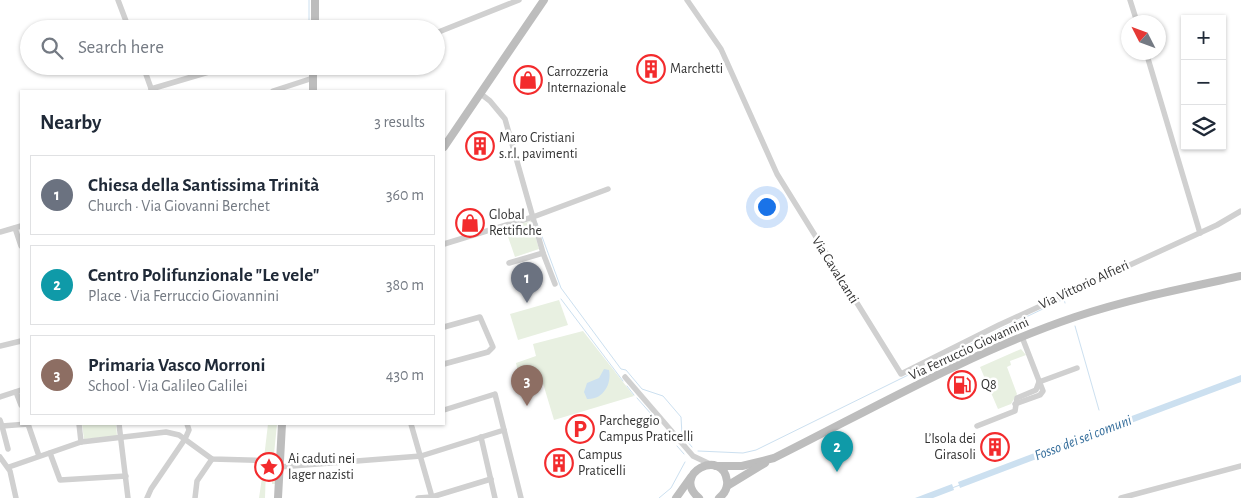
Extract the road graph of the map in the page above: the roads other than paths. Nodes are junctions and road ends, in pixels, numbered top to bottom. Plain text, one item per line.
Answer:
1 (118, 0) edge
2 (316, 0) edge
3 (519, 0) edge
4 (544, 0) edge
5 (687, 0) edge
6 (1130, 0) edge
7 (1135, 15) edge
8 (126, 20) edge
9 (315, 20) edge
10 (445, 29) edge
11 (1148, 60) edge
12 (146, 75) edge
13 (200, 75) edge
14 (313, 75) edge
15 (313, 78) junction
16 (151, 90) edge
17 (276, 90) edge
18 (313, 90) edge
19 (481, 94) junction
20 (445, 146) edge
21 (608, 189) dead end
22 (1241, 211) edge
23 (533, 217) junction
24 (18, 227) edge
25 (0, 232) edge
26 (1200, 233) junction
27 (20, 240) edge
28 (445, 244) edge
29 (543, 253) junction
30 (509, 263) dead end
31 (1241, 276) edge
32 (555, 284) dead end
33 (445, 327) edge
34 (1022, 337) junction
35 (20, 341) edge
36 (0, 346) edge
37 (445, 364) edge
38 (1077, 368) dead end
39 (901, 374) joint
40 (626, 377) dead end
41 (1040, 382) junction
42 (19, 391) edge
43 (0, 397) edge
44 (445, 410) edge
45 (1, 423) edge
46 (20, 424) edge
47 (28, 425) edge
48 (79, 425) edge
49 (119, 425) edge
50 (188, 425) edge
51 (282, 425) edge
52 (412, 425) edge
53 (978, 426) dead end
54 (504, 430) junction
55 (481, 437) junction
56 (120, 438) junction
57 (185, 439) junction
58 (81, 442) junction
59 (8, 449) dead end
60 (50, 452) junction
61 (39, 456) junction
62 (421, 456) junction
63 (693, 456) junction
64 (0, 457) edge
65 (774, 458) junction
66 (212, 459) junction
67 (279, 464) junction
68 (713, 465) junction
69 (1241, 466) edge
70 (9, 468) junction
71 (694, 473) junction
72 (126, 476) junction
73 (491, 479) junction
74 (727, 486) junction
75 (432, 497) junction
76 (16, 498) edge
77 (128, 498) edge
78 (147, 498) edge
79 (195, 498) edge
80 (278, 498) edge
81 (418, 498) edge
82 (495, 498) edge
83 (521, 498) edge
84 (676, 498) edge
85 (699, 498) edge
86 (719, 498) edge
87 (1121, 498) edge

1 - 8 street
2 - 9 main road
3 - 10 street
4 - 19 main road
5 - 39 street, Via Cavalcanti
6 - 7 street
11 - 26 street
12 - 16 street
13 - 16 street
14 - 15 main road
15 - 17 street
15 - 18 main road
19 - 20 main road
19 - 23 street
21 - 23 street
22 - 26 street, Via Vittorio Alfieri
23 - 28 street
23 - 29 street
24 - 25 street
24 - 27 street
26 - 39 street, Via Vittorio Alfieri
29 - 30 street
29 - 32 street
31 - 34 main road, Via Ferruccio Giovannini
33 - 37 street
34 - 41 street
34 - 65 main road, Via Ferruccio Giovannini
35 - 36 street
38 - 41 street
40 - 63 street
41 - 53 street
42 - 43 street
44 - 54 street
45 - 46 street
45 - 59 street
47 - 61 street
48 - 58 street
49 - 56 street
50 - 57 street
51 - 67 main road
52 - 62 street
54 - 55 street
54 - 83 street
55 - 62 street
55 - 73 street
56 - 57 street
56 - 58 street
56 - 72 street
57 - 66 street
57 - 78 street
58 - 60 street
60 - 61 street
60 - 72 street
61 - 70 street
62 - 67 street
62 - 75 street
63 - 68 street
63 - 71 street
64 - 70 street
65 - 68 main road, Via Ferruccio Giovannini
65 - 74 main road
66 - 67 street
66 - 79 street
67 - 80 main road
68 - 71 main road
68 - 74 main road
69 - 87 street
70 - 76 street
71 - 84 main road
71 - 85 main road
72 - 77 street
73 - 75 street
73 - 82 street
74 - 86 main road
75 - 81 street

